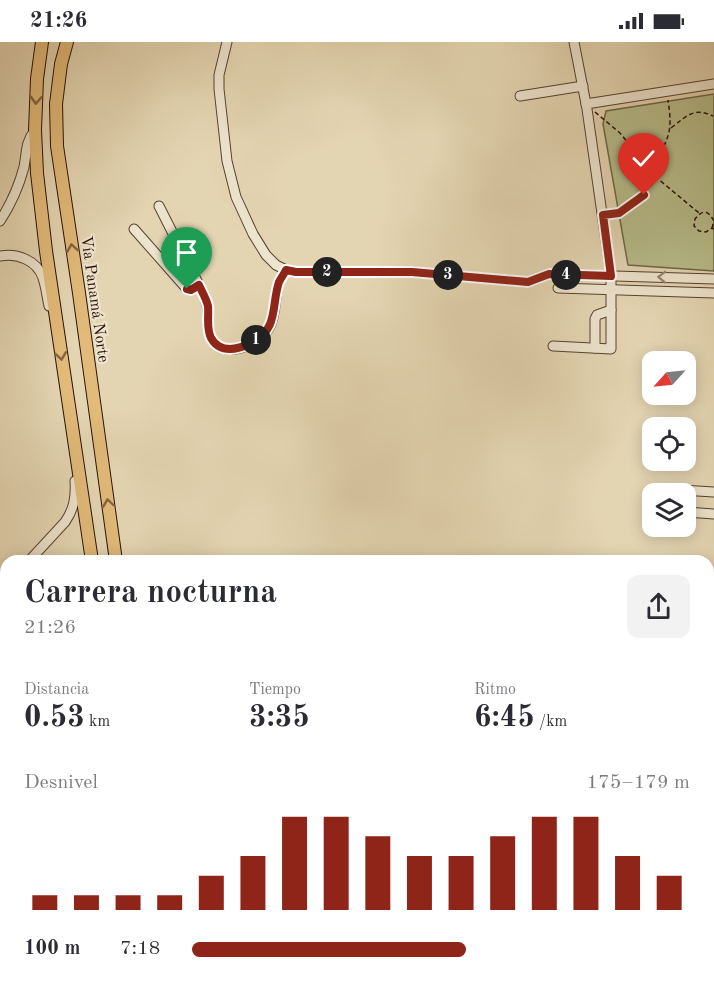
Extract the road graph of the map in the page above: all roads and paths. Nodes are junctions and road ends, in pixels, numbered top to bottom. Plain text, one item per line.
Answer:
1 (42, 42) edge
2 (67, 42) edge
3 (227, 42) edge
4 (574, 42) edge
5 (714, 84) edge
6 (583, 86) junction
7 (667, 92) junction
8 (520, 96) dead end
9 (586, 107) junction
10 (714, 116) edge
11 (670, 129) junction
12 (34, 130) junction
13 (646, 166) junction
14 (653, 166) junction
15 (657, 178) junction
16 (650, 184) junction
17 (159, 206) dead end
18 (714, 210) edge
19 (699, 213) junction
20 (710, 214) junction
21 (603, 215) junction
22 (0, 221) edge
23 (713, 228) edge
24 (134, 229) dead end
25 (0, 256) edge
26 (286, 270) junction
27 (611, 276) junction
28 (714, 279) edge
29 (199, 285) junction
30 (558, 288) dead end
31 (611, 290) junction
32 (714, 293) edge
33 (611, 310) junction
34 (55, 315) junction
35 (553, 346) dead end
36 (595, 348) junction
37 (78, 467) junction
38 (712, 489) edge
39 (696, 490) edge
40 (696, 513) edge
41 (714, 514) edge
42 (35, 555) edge
43 (91, 555) edge
44 (115, 555) edge

1 -> 12 main road
44 -> 2 main road, Vía Panamá Norte
3 - 26 street
4 - 6 street
5 - 7 street
6 - 8 street
6 - 9 street
7 - 9 street
7 - 11 path
9 - 13 path
9 - 21 street
10 - 11 path
11 - 14 path
12 - 22 street
12 - 34 main road
13 - 14 path
13 - 16 path
14 - 15 path
15 - 16 path
15 - 19 path
16 - 21 path
17 - 29 street
18 - 20 path
19 - 20 path
19 - 23 path
20 - 23 path
21 - 27 street
24 - 29 street
25 - 34 street
26 - 27 street
26 - 29 street
28 -> 27 street
27 - 31 street
30 - 31 street
31 - 32 street
31 - 33 street
33 - 36 street
33 - 36 street
34 -> 37 main road
35 - 36 street
37 - 42 street
37 - 43 main road
38 - 39 street
40 - 41 street

